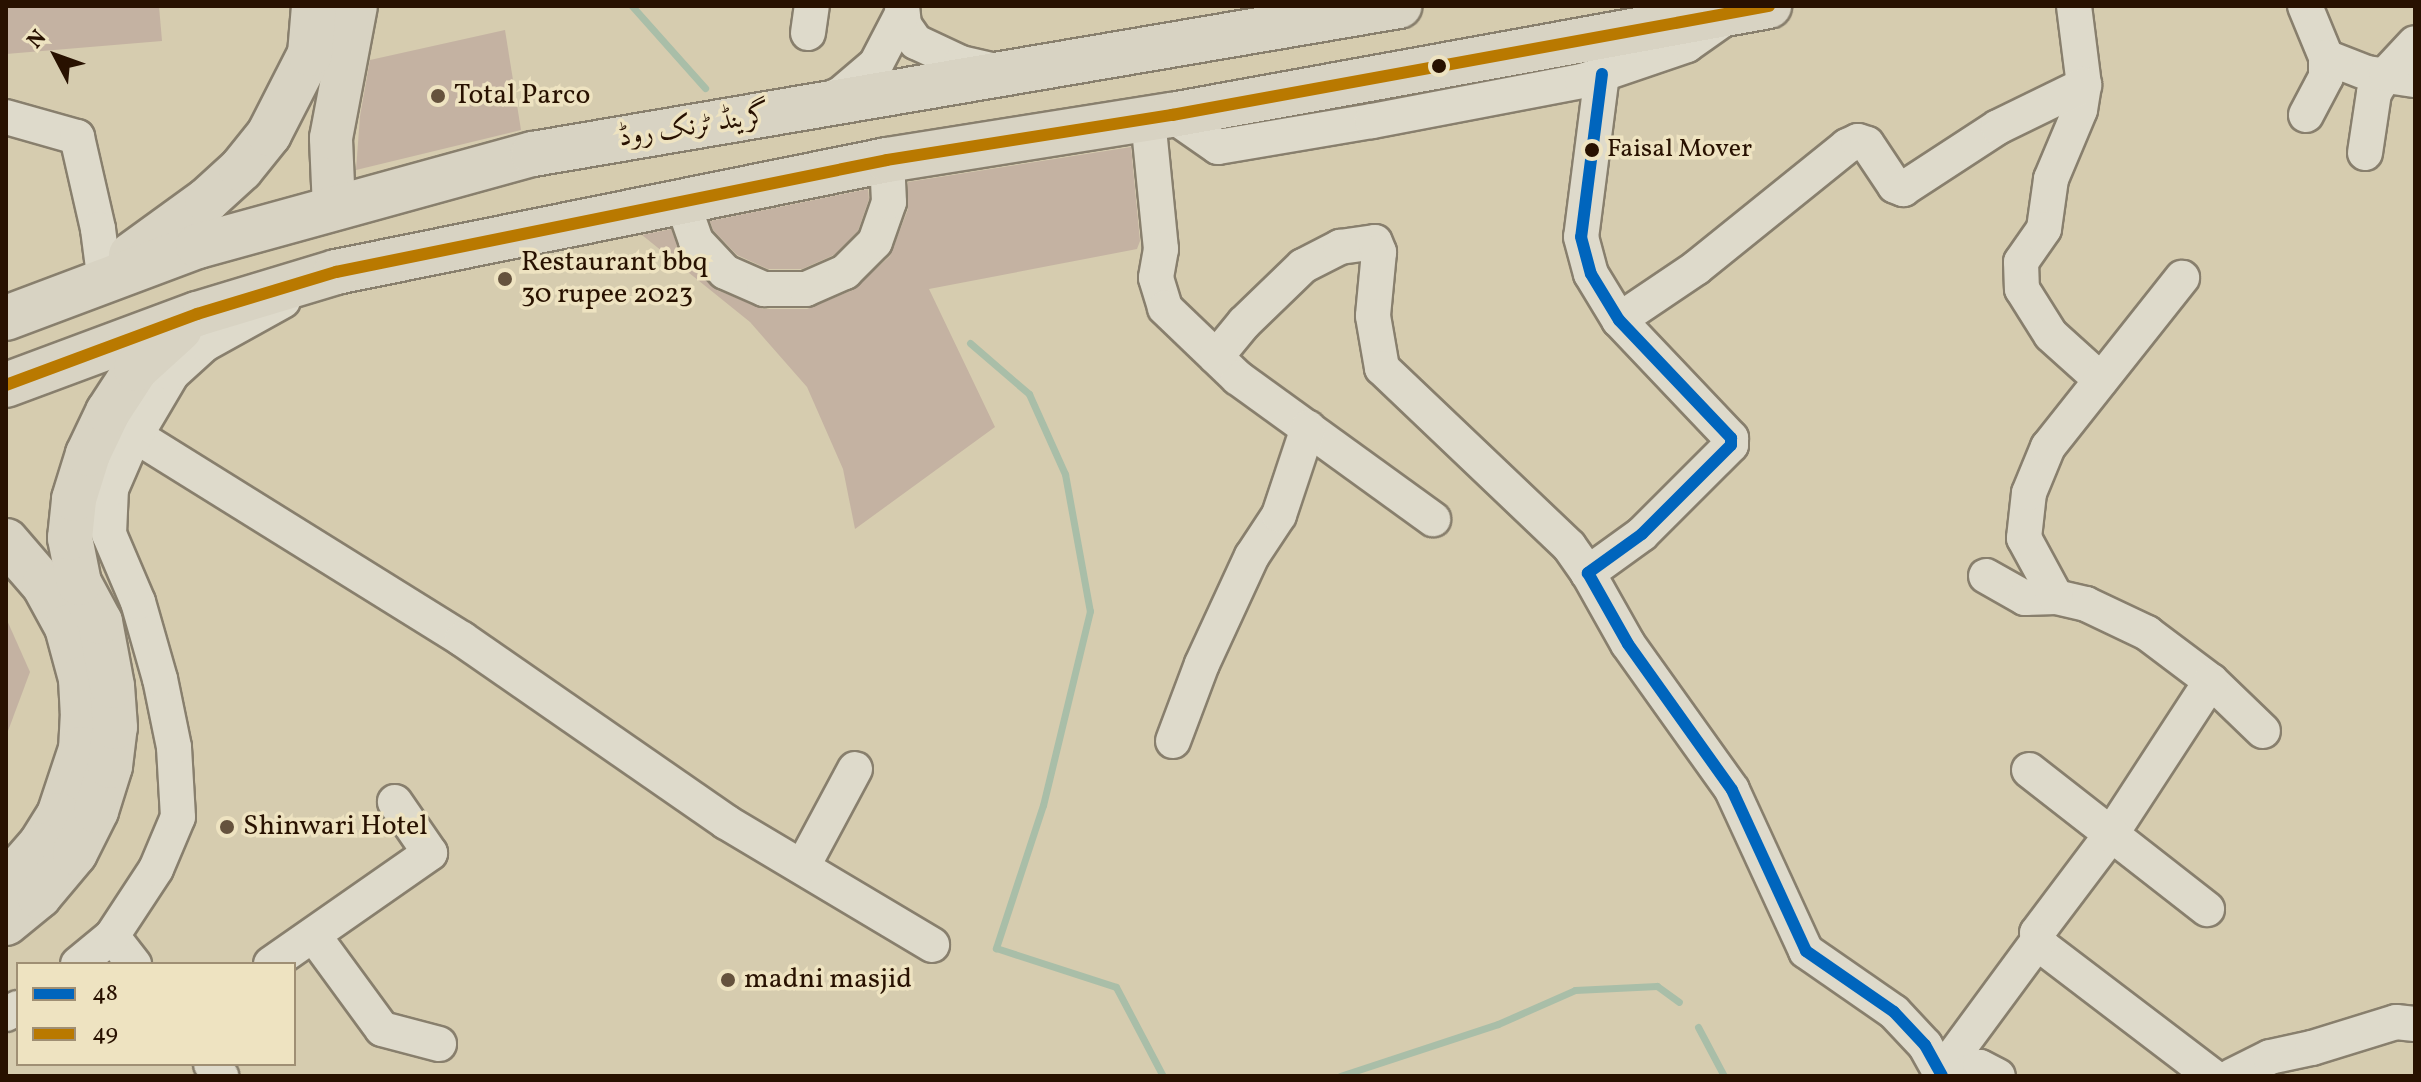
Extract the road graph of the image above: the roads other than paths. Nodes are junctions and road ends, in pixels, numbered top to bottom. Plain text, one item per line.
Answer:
1 (314, 6) edge
2 (356, 6) edge
3 (1399, 6) edge
4 (2074, 6) edge
5 (2305, 6) edge
6 (1752, 9) edge
7 (901, 11) edge
8 (1280, 17) edge
9 (2415, 43) edge
10 (2326, 57) junction
11 (1013, 74) junction
12 (1602, 74) junction
13 (2400, 77) edge
14 (2084, 85) junction
15 (812, 107) junction
16 (2306, 115) dead end
17 (6, 117) edge
18 (1160, 117) junction
19 (2365, 153) dead end
20 (887, 160) junction
21 (682, 201) junction
22 (334, 208) junction
23 (336, 272) junction
24 (2182, 278) dead end
25 (105, 283) junction
26 (197, 314) junction
27 (6, 318) edge
28 (1619, 320) junction
29 (1216, 357) junction
30 (2101, 380) junction
31 (6, 385) edge
32 (1308, 428) junction
33 (136, 436) junction
34 (1433, 519) dead end
35 (6, 541) edge
36 (1588, 573) junction
37 (1986, 576) dead end
38 (2056, 597) junction
39 (2211, 681) junction
40 (2263, 731) dead end
41 (1173, 741) dead end
42 (855, 769) dead end
43 (2029, 770) dead end
44 (395, 802) dead end
45 (2110, 836) junction
46 (803, 866) junction
47 (6, 884) edge
48 (2207, 909) dead end
49 (6, 923) edge
50 (112, 936) junction
51 (314, 936) junction
52 (2038, 941) junction
53 (932, 945) dead end
54 (80, 962) edge
55 (132, 962) edge
56 (274, 962) edge
57 (2415, 1024) edge
58 (439, 1044) dead end
59 (2299, 1064) edge
60 (1947, 1075) edge
61 (1998, 1076) edge
62 (2212, 1076) edge
63 (2232, 1076) edge

1 - 25 highway
2 - 22 main road
3 - 8 highway, گرینڈ ٹرنک روڈ
4 - 14 street
5 - 10 street
6 - 12 street
6 - 18 highway
7 - 11 street
7 - 15 street
8 - 11 highway, گرینڈ ٹرنک روڈ
9 - 13 street
10 - 13 street
10 - 16 street
11 - 15 highway, گرینڈ ٹرنک روڈ
12 - 18 street
12 - 28 street
13 - 19 street
14 - 28 street
14 - 30 street
15 - 22 highway, گرینڈ ٹرنک روڈ
17 - 25 street
18 - 20 highway
18 - 29 street
20 - 21 highway
20 - 21 street
21 - 23 highway
22 - 25 highway, گرینڈ ٹرنک روڈ
23 - 26 highway
23 - 33 street
24 - 30 street
25 - 27 highway, گرینڈ ٹرنک روڈ
26 - 31 highway
26 - 49 highway
28 - 36 street
29 - 32 street
29 - 36 street
30 - 38 street
32 - 34 street
32 - 41 street
33 - 46 street
33 - 50 street
35 - 47 highway
36 - 60 street
37 - 38 street
38 - 39 street
39 - 40 street
39 - 45 street
42 - 46 street
43 - 45 street
44 - 51 street
45 - 48 street
45 - 52 street
46 - 53 street
50 - 54 street
50 - 55 street
51 - 56 street
51 - 58 street
52 - 60 street
52 - 62 street
57 - 59 street
59 - 63 street
60 - 61 street

